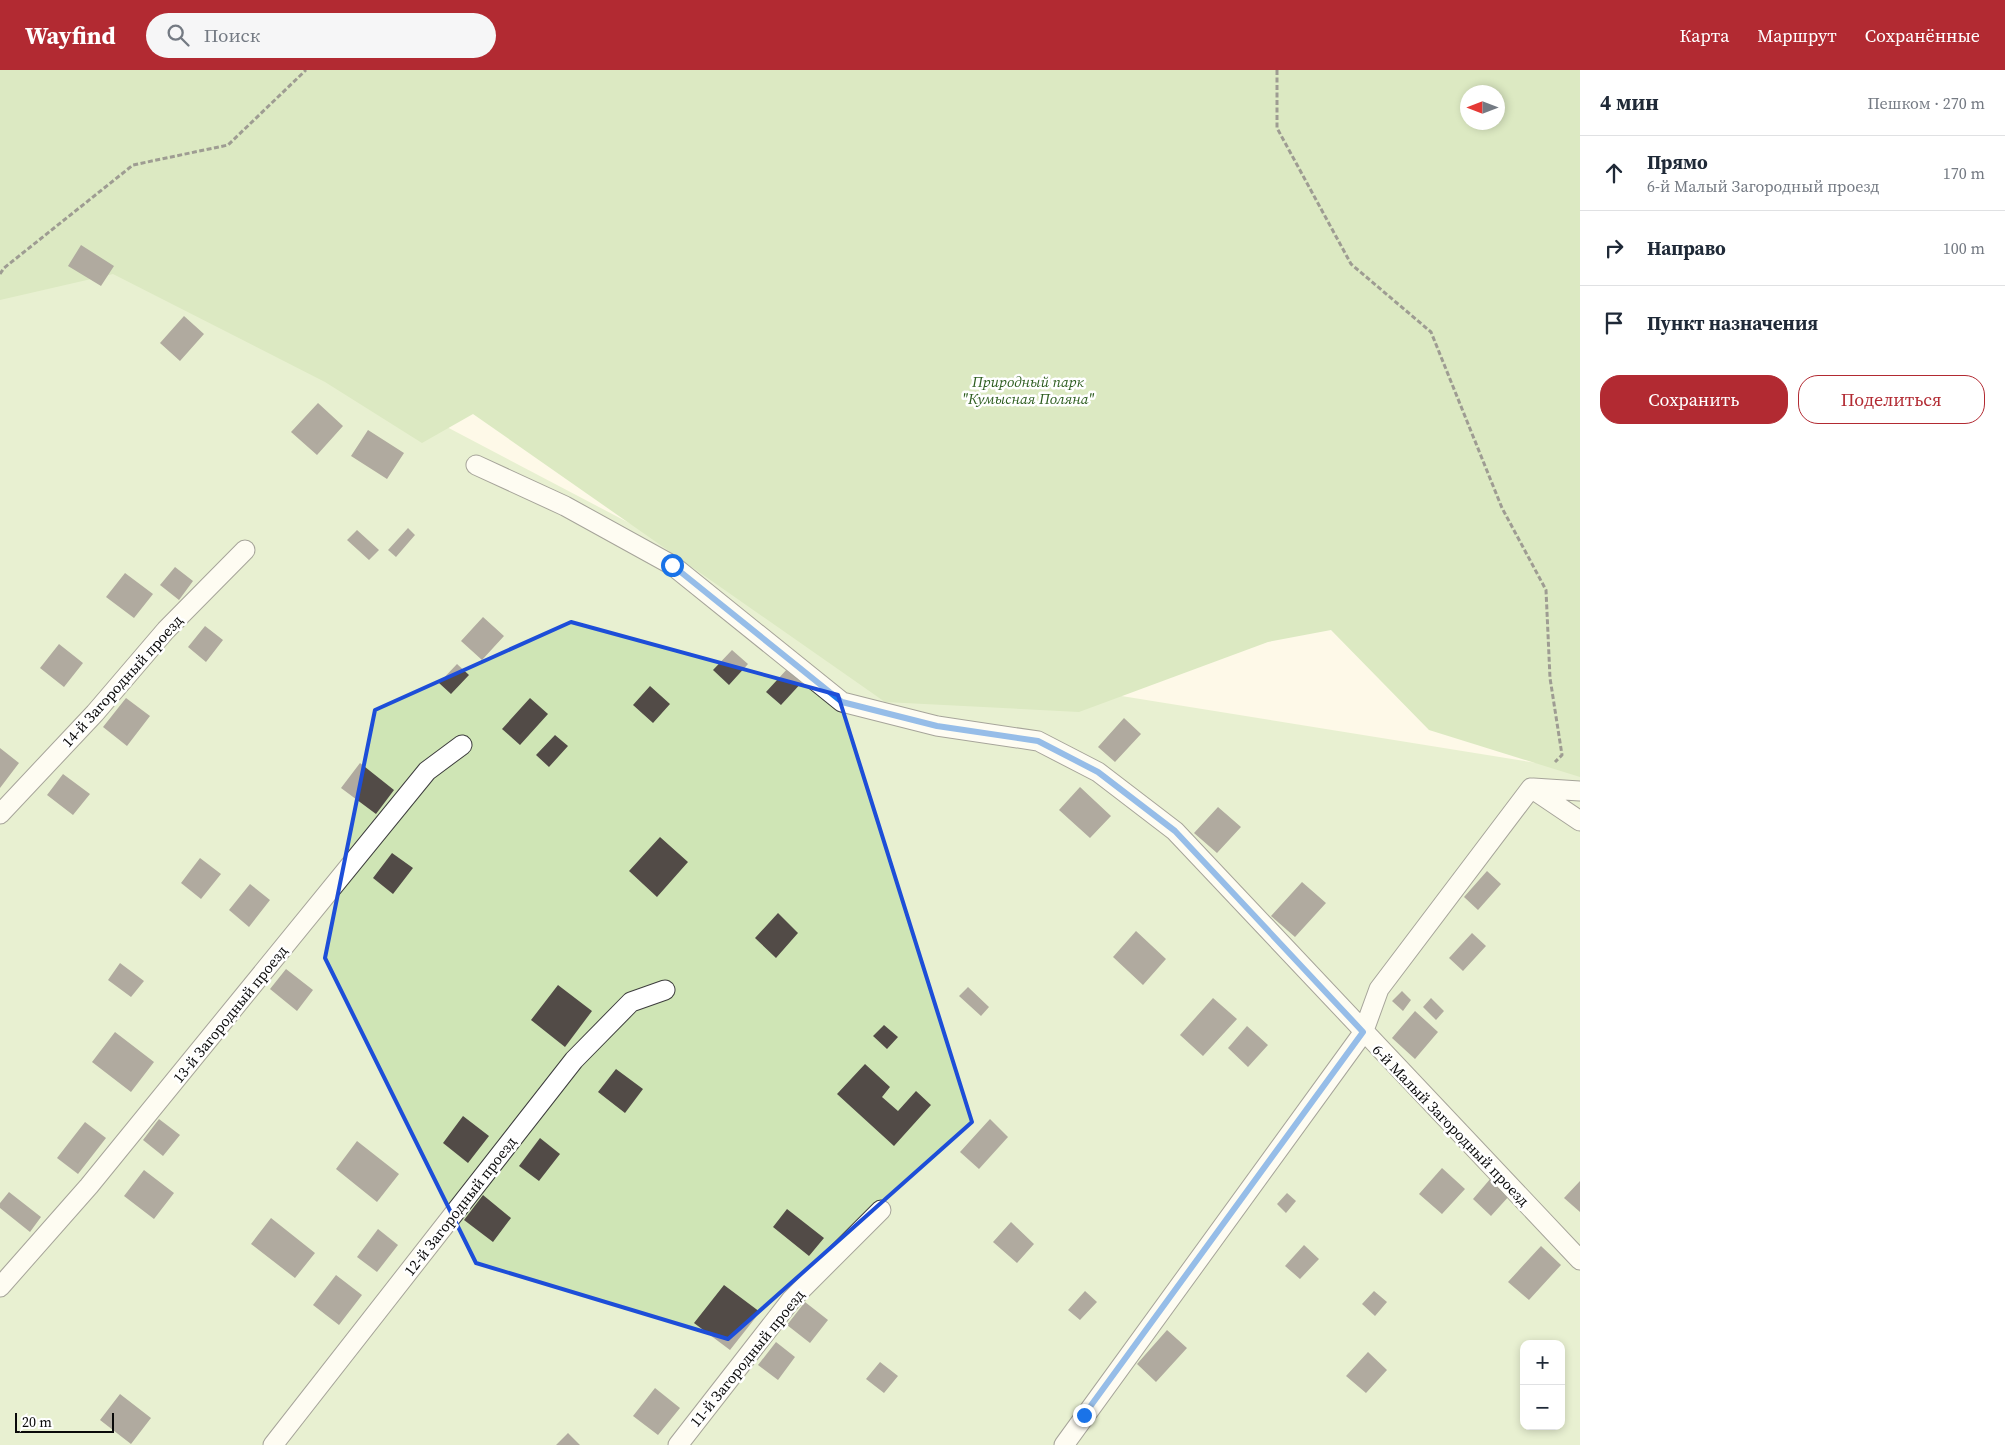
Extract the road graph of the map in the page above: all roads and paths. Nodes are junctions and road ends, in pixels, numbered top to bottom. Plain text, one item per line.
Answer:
1 (306, 70) edge
2 (1278, 70) edge
3 (0, 274) edge
4 (476, 465) dead end
5 (245, 550) dead end
6 (462, 745) dead end
7 (1532, 788) junction
8 (1580, 791) edge
9 (0, 814) edge
10 (1580, 821) edge
11 (665, 990) dead end
12 (1363, 1032) junction
13 (881, 1210) dead end
14 (1580, 1260) edge
15 (0, 1287) edge
16 (273, 1445) edge
17 (678, 1445) edge
18 (1064, 1445) edge

1 - 3 path
2 - 7 path
4 - 12 lane, 6-й Малый Загородный проезд
5 - 9 lane, 14-й Загородный проезд
6 - 15 lane, 13-й Загородный проезд
7 - 8 lane
7 - 10 lane
7 - 12 lane
11 - 16 lane, 12-й Загородный проезд
12 - 14 lane, 6-й Малый Загородный проезд
12 - 18 lane
13 - 17 lane, 11-й Загородный проезд

